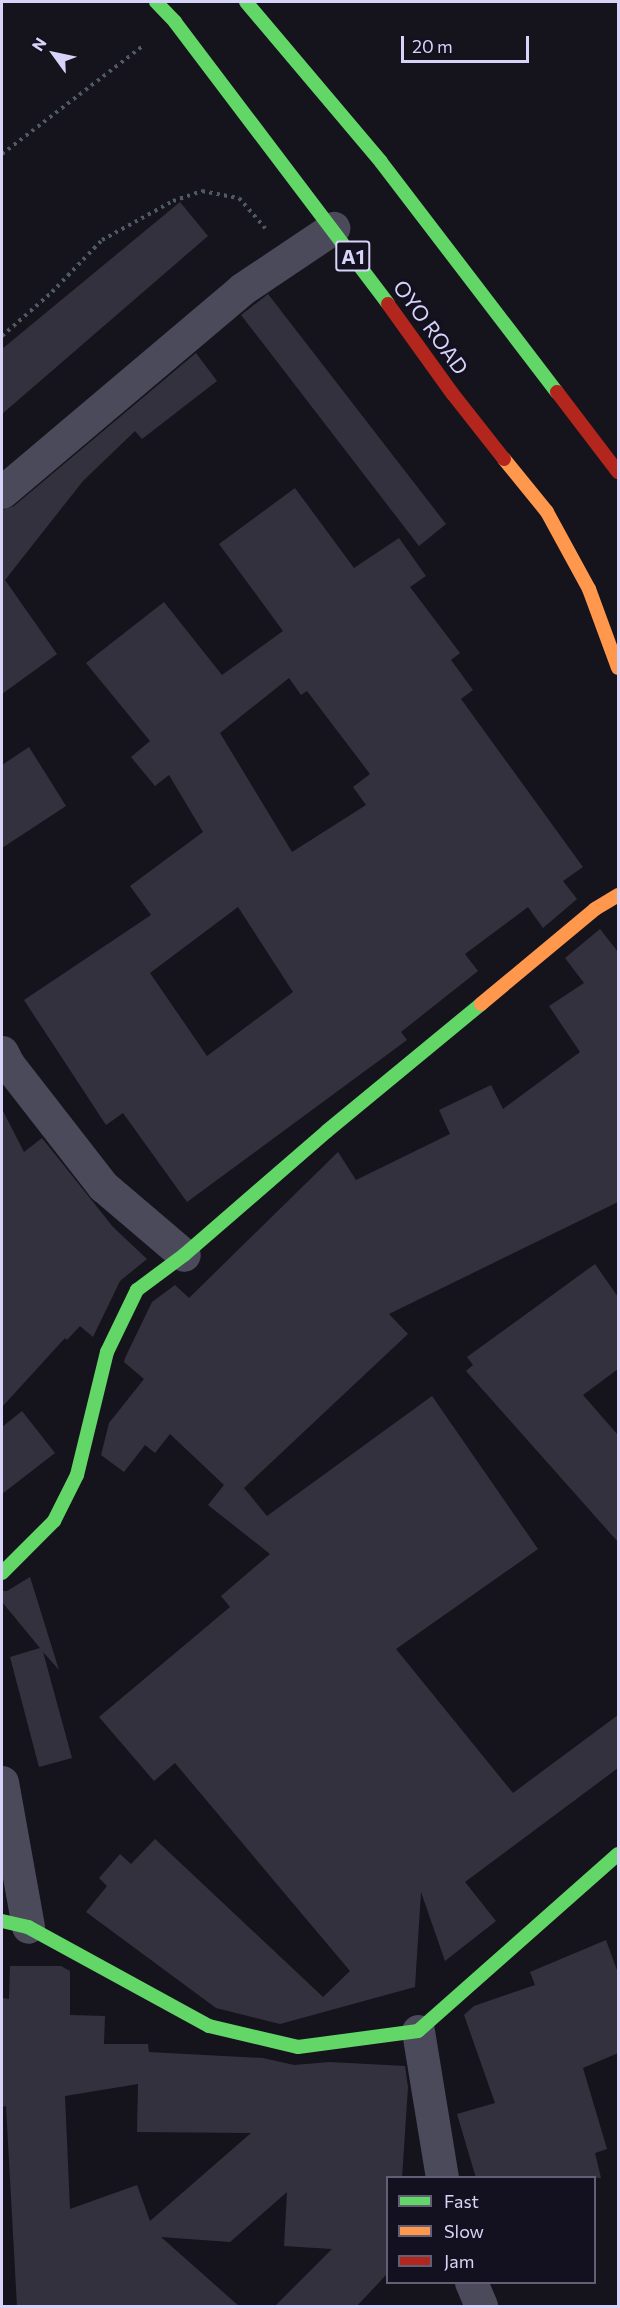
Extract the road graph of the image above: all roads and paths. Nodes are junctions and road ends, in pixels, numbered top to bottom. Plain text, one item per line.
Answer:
1 (156, 2) edge
2 (246, 2) edge
3 (175, 22) junction
4 (2, 154) edge
5 (333, 228) junction
6 (289, 255) junction
7 (2, 336) edge
8 (618, 472) edge
9 (2, 492) edge
10 (618, 668) edge
11 (618, 895) edge
12 (2, 1052) edge
13 (184, 1255) junction
14 (2, 1574) edge
15 (2, 1782) edge
16 (618, 1854) edge
17 (15, 1924) edge
18 (418, 2031) junction
19 (442, 2176) edge
20 (471, 2284) edge
21 (481, 2307) edge

1 - 3 main road, OYO ROAD / A1
2 - 8 main road
3 - 4 path
3 - 5 main road, OYO ROAD / A1
5 - 6 street
5 - 10 main road, OYO ROAD / A1
6 - 7 path
6 - 9 street
11 - 13 main road
12 - 13 street
13 - 14 main road
15 - 17 street
16 - 18 main road
17 - 18 main road
18 - 19 street
20 - 21 street

